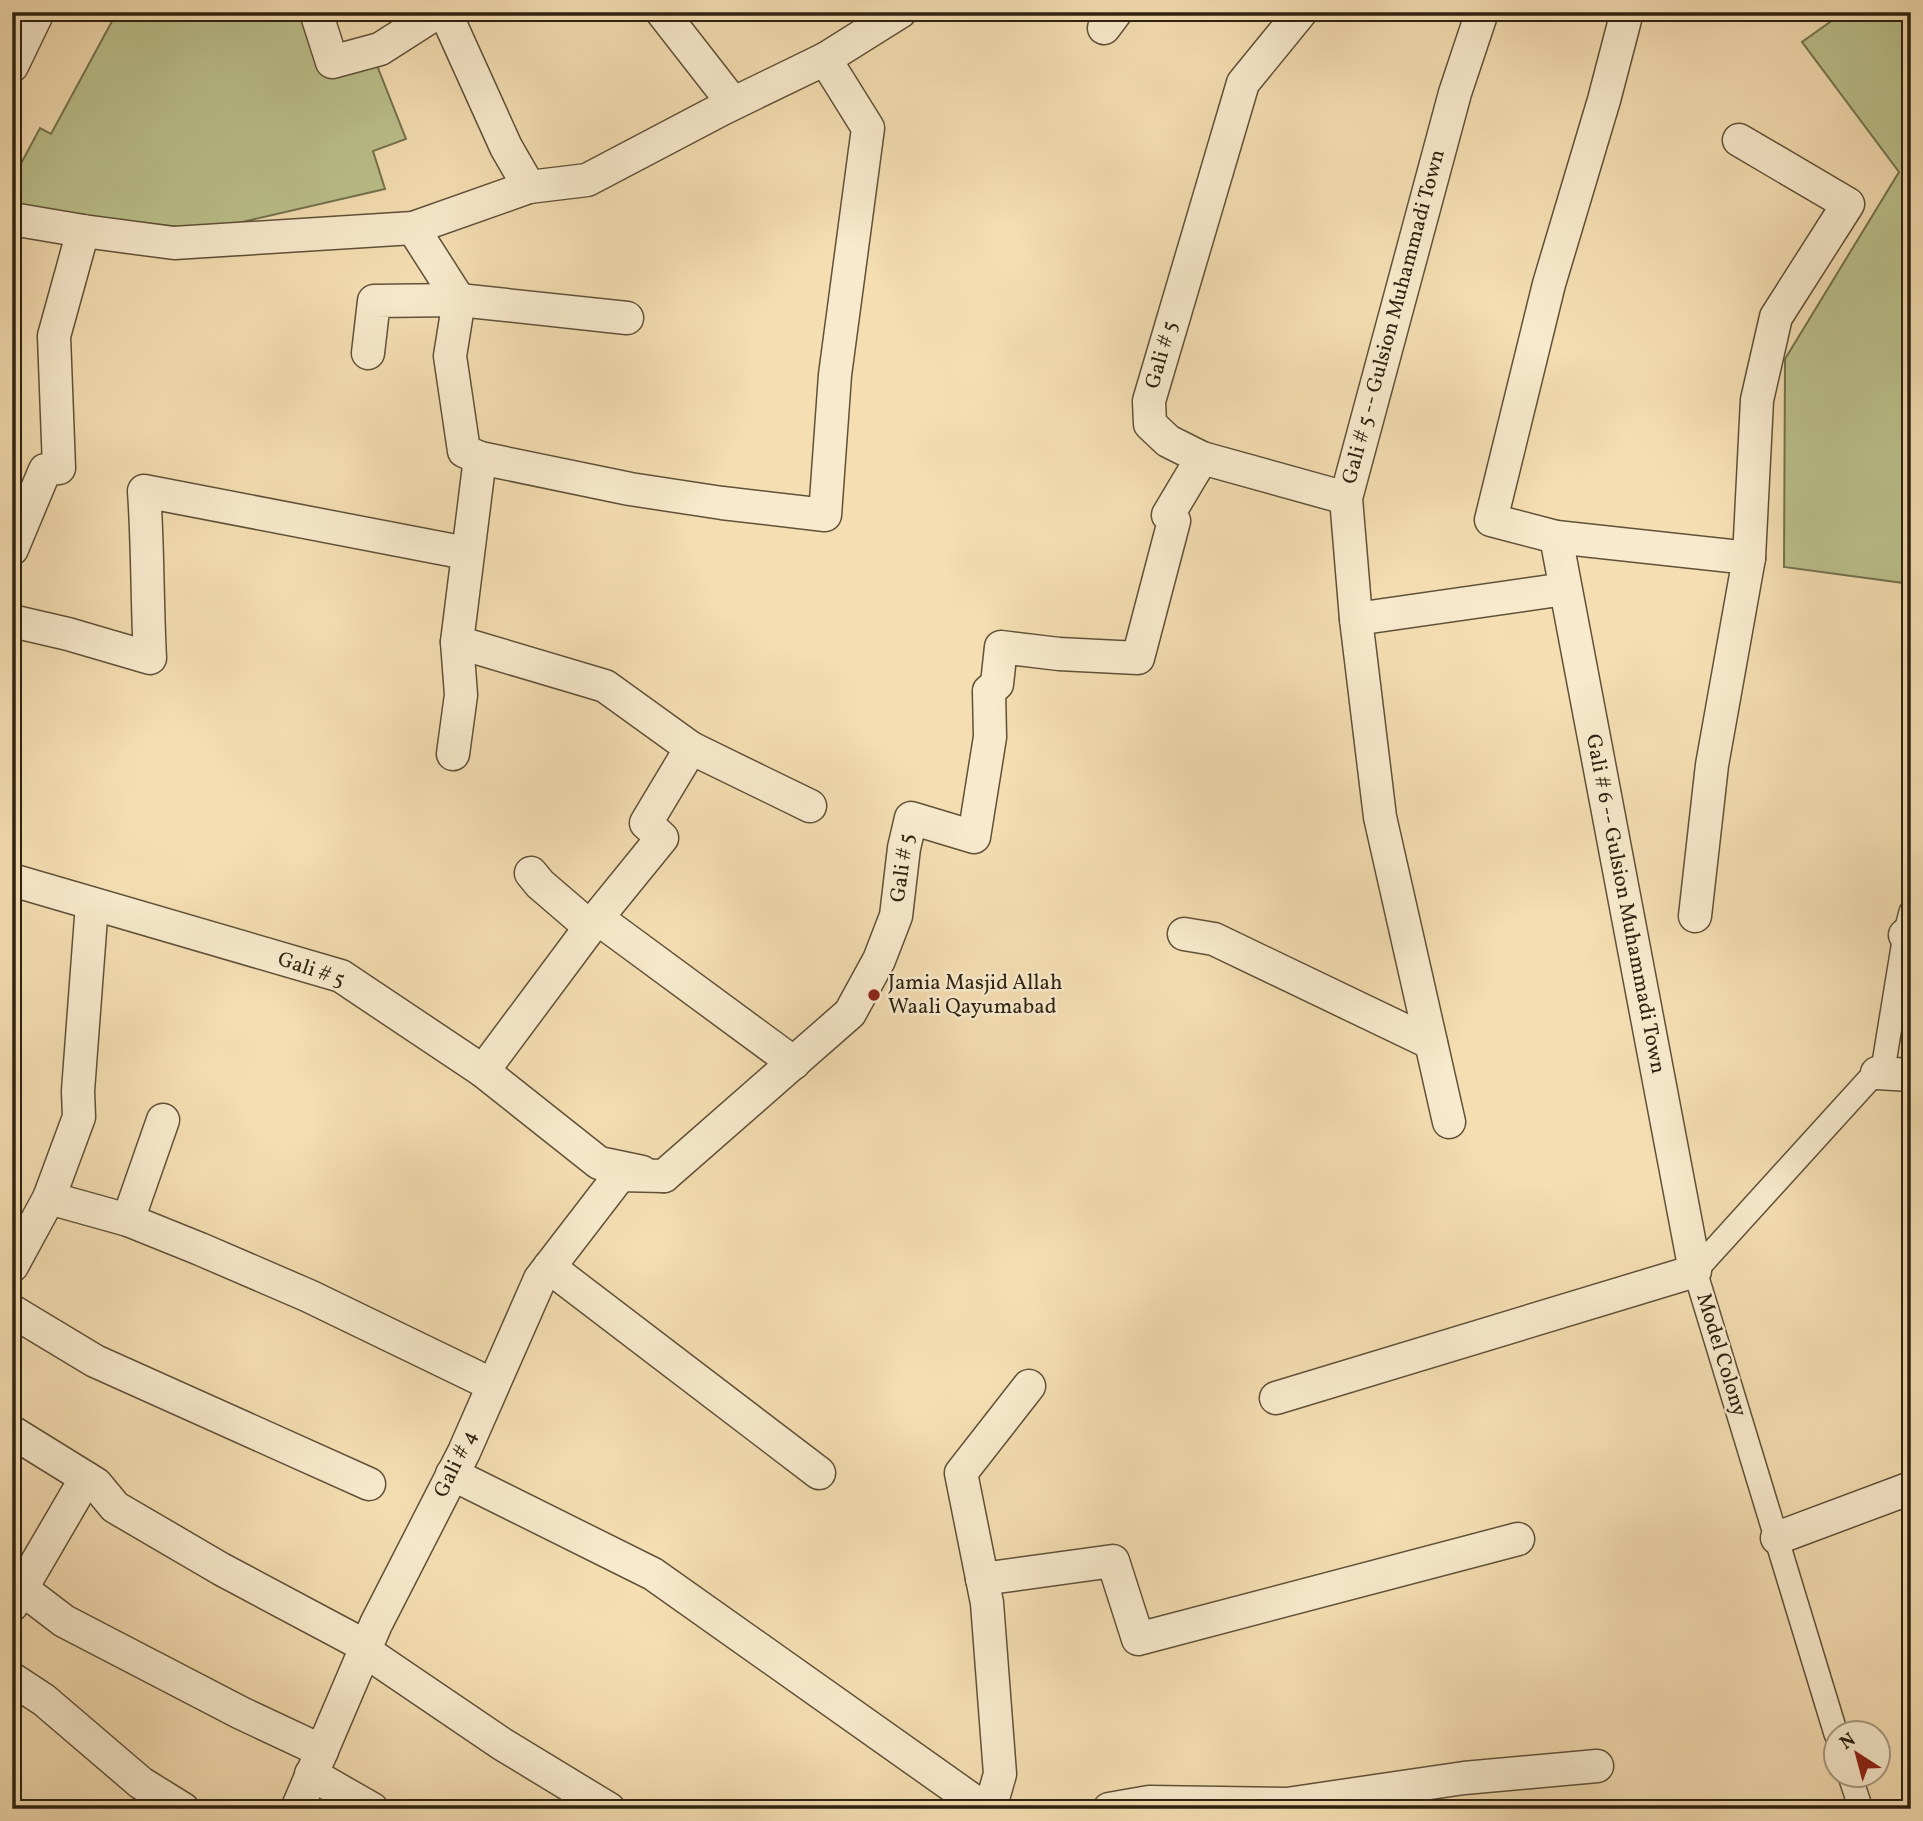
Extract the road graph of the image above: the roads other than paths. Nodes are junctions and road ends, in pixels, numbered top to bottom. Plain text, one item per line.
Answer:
1 (38, 12) edge
2 (316, 12) edge
3 (438, 12) edge
4 (445, 12) edge
5 (662, 12) edge
6 (900, 12) edge
7 (1301, 12) edge
8 (1482, 12) edge
9 (1627, 12) edge
10 (825, 60) junction
11 (12, 66) edge
12 (733, 103) junction
13 (1740, 140) dead end
14 (529, 187) junction
15 (12, 219) edge
16 (413, 228) junction
17 (83, 231) junction
18 (459, 300) junction
19 (628, 318) dead end
20 (368, 353) dead end
21 (480, 458) junction
22 (1202, 458) junction
23 (1346, 498) junction
24 (1556, 537) junction
25 (12, 549) edge
26 (466, 553) junction
27 (1749, 558) junction
28 (1564, 589) junction
29 (1356, 619) junction
30 (12, 621) edge
31 (457, 642) junction
32 (691, 748) junction
33 (453, 754) dead end
34 (810, 806) dead end
35 (531, 873) dead end
36 (12, 880) edge
37 (92, 904) junction
38 (1695, 916) dead end
39 (593, 922) junction
40 (1909, 928) edge
41 (1184, 934) dead end
42 (1431, 1043) junction
43 (793, 1063) junction
44 (483, 1071) junction
45 (1877, 1073) junction
46 (1911, 1075) edge
47 (163, 1120) dead end
48 (1449, 1122) dead end
49 (664, 1176) junction
50 (49, 1198) junction
51 (128, 1220) junction
52 (12, 1266) edge
53 (549, 1267) junction
54 (1695, 1271) junction
55 (12, 1311) edge
56 (493, 1385) junction
57 (1029, 1387) dead end
58 (1276, 1398) dead end
59 (12, 1432) edge
60 (819, 1473) dead end
61 (452, 1474) junction
62 (86, 1478) junction
63 (369, 1484) dead end
64 (1911, 1488) edge
65 (1777, 1538) junction
66 (1518, 1539) dead end
67 (982, 1579) junction
68 (17, 1597) edge
69 (365, 1651) junction
70 (12, 1679) edge
71 (1832, 1720) edge
72 (316, 1762) junction
73 (1597, 1766) dead end
74 (1855, 1790) edge
75 (569, 1798) edge
76 (183, 1809) edge
77 (297, 1809) edge
78 (372, 1809) edge
79 (609, 1809) edge
80 (985, 1809) edge
81 (990, 1809) edge
82 (1109, 1809) edge
83 (1861, 1809) edge

1 - 11 street
2 - 3 street
4 - 14 street
5 - 12 street
6 - 10 street
7 - 22 street, Gali # 5
8 - 23 street, Gali # 5 -- Gulsion Muhammadi Town
9 - 24 street
10 - 12 street
10 - 21 street
12 - 14 street
13 - 27 street
14 - 16 street
15 - 17 street
16 - 17 street
16 - 18 street
17 - 25 street
18 - 19 street
18 - 20 street
18 - 21 street
21 - 26 street
22 - 23 street
22 - 43 street, Gali # 5
23 - 29 street, Gali # 5 -- Gulsion Muhammadi Town
24 - 27 street
24 - 28 street, Gali # 6 -- Gulsion Muhammadi Town
26 - 30 street
26 - 31 street
27 - 38 street
28 - 29 street
28 - 54 street, Gali # 6 -- Gulsion Muhammadi Town
29 - 42 street, Gali # 5 -- Gulsion Muhammadi Town
31 - 32 street
31 - 33 street
32 - 34 street
32 - 39 street
35 - 39 street
36 - 37 street, Gali # 5
37 - 44 street, Gali # 5
37 - 50 street
39 - 43 street
39 - 44 street
40 - 45 street, Model Colony
41 - 42 street
42 - 48 street, Gali # 5 -- Gulsion Muhammadi Town
43 - 49 street, Gali # 5
44 - 49 street, Gali # 5
45 - 46 street
45 - 54 street, Model Colony
47 - 51 street
49 - 53 street, Gali # 4
50 - 51 street
50 - 52 street
51 - 56 street
53 - 56 street, Gali # 4
53 - 60 street
54 - 58 street
54 - 65 street, Model Colony
55 - 63 street
56 - 61 street, Gali # 4
57 - 67 street
59 - 62 street
61 - 69 street, Gali # 4
61 - 80 street
62 - 68 street
62 - 69 street
64 - 65 street
65 - 71 street, Model Colony
66 - 67 street
67 - 81 street
68 - 72 street
69 - 72 street, Gali # 4
69 - 75 street
70 - 76 street
72 - 77 street, Gali # 4
72 - 78 street
73 - 82 street
74 - 83 street
75 - 79 street

